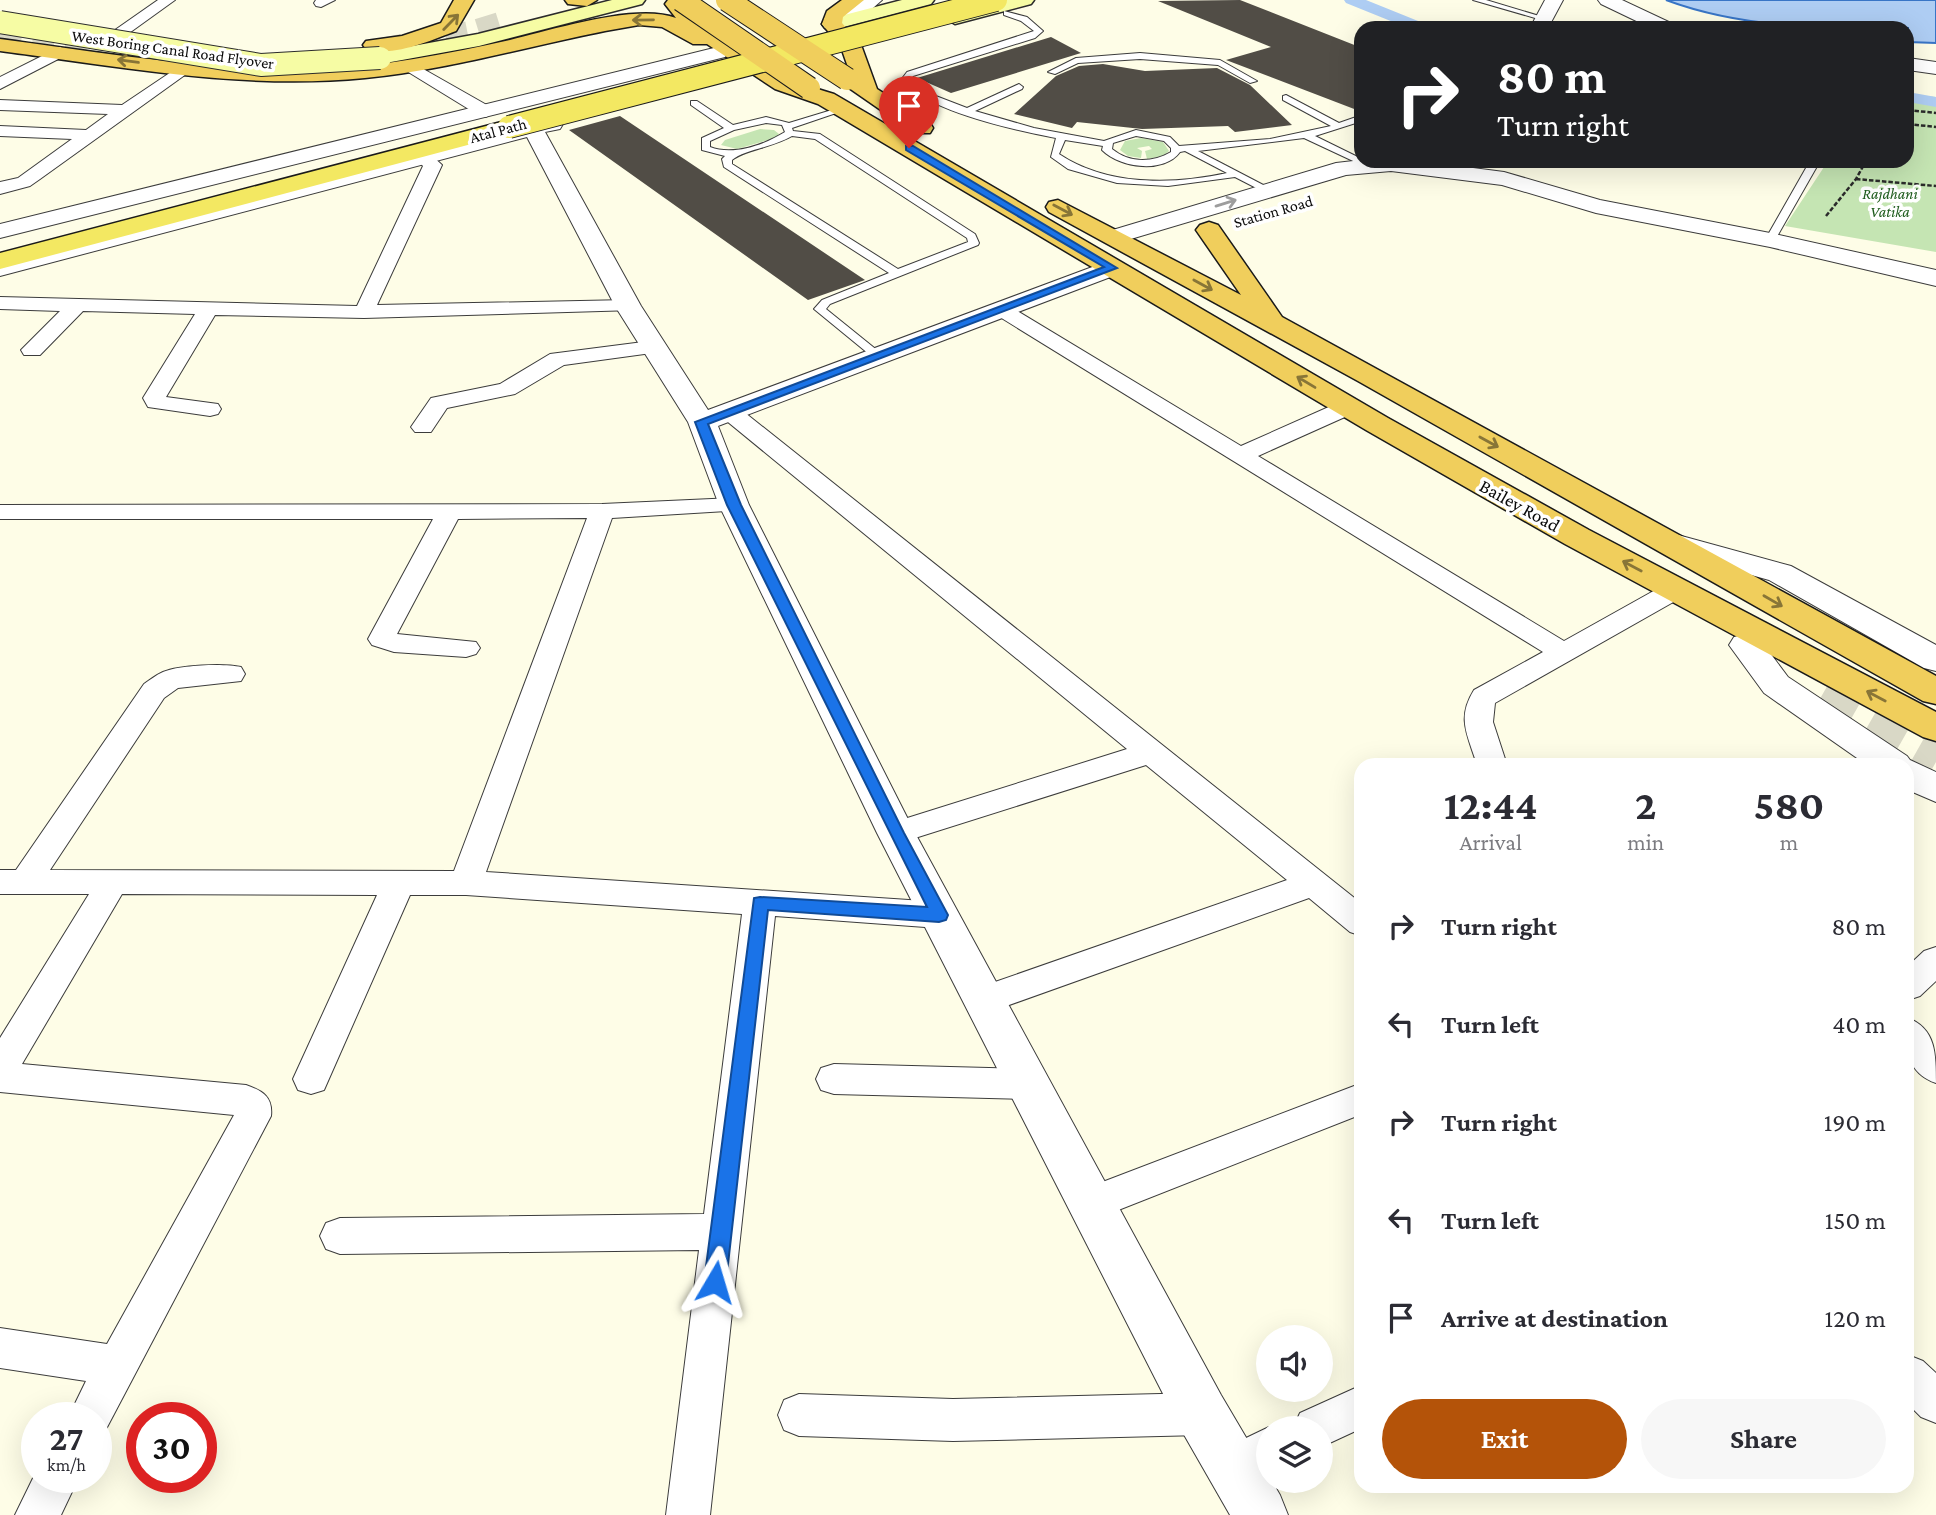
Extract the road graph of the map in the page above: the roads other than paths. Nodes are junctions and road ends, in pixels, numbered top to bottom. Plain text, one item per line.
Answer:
1 (167, 0) edge
2 (464, 0) edge
3 (575, 0) edge
4 (587, 0) edge
5 (635, 0) edge
6 (680, 0) edge
7 (727, 0) edge
8 (853, 0) edge
9 (873, 0) edge
10 (924, 0) edge
11 (962, 0) edge
12 (1024, 0) edge
13 (1477, 0) edge
14 (1554, 0) edge
15 (1607, 0) edge
16 (1002, 7) edge
17 (0, 12) edge
18 (833, 19) junction
19 (506, 21) tunnel mouth
20 (1535, 21) edge
21 (1541, 21) edge
22 (1651, 21) edge
23 (0, 22) edge
24 (120, 33) junction
25 (0, 45) edge
26 (851, 45) junction
27 (60, 52) junction
28 (718, 53) junction
29 (1914, 65) edge
30 (411, 66) junction
31 (668, 67) junction
32 (1936, 68) edge
33 (183, 69) junction
34 (746, 72) junction
35 (1052, 72) dead end
36 (1253, 81) dead end
37 (0, 85) edge
38 (857, 85) junction
39 (1019, 87) dead end
40 (697, 94) junction
41 (1286, 99) dead end
42 (828, 100) junction
43 (0, 105) edge
44 (124, 110) junction
45 (968, 111) junction
46 (1354, 121) edge
47 (508, 122) junction
48 (1339, 127) junction
49 (731, 128) junction
50 (789, 130) junction
51 (0, 131) edge
52 (89, 135) junction
53 (1305, 135) junction
54 (1060, 138) junction
55 (1107, 144) junction
56 (1175, 149) junction
57 (1187, 149) junction
58 (1354, 152) edge
59 (733, 153) junction
60 (424, 158) junction
61 (1140, 162) junction
62 (1354, 167) edge
63 (1382, 168) edge
64 (1423, 168) edge
65 (1493, 168) edge
66 (1811, 168) edge
67 (1237, 174) junction
68 (1504, 179) junction
69 (1128, 180) junction
70 (0, 188) edge
71 (1266, 190) junction
72 (1209, 230) junction
73 (0, 232) edge
74 (1770, 240) junction
75 (0, 249) edge
76 (1113, 252) junction
77 (1144, 253) junction
78 (0, 261) edge
79 (0, 269) edge
80 (898, 274) junction
81 (1936, 278) edge
82 (0, 303) edge
83 (78, 305) junction
84 (628, 306) junction
85 (209, 308) junction
86 (1002, 310) junction
87 (364, 312) junction
88 (1274, 324) junction
89 (651, 347) junction
90 (32, 350) dead end
91 (878, 357) junction
92 (1368, 375) junction
93 (1348, 407) junction
94 (210, 409) dead end
95 (716, 418) junction
96 (1377, 424) junction
97 (423, 427) dead end
98 (1240, 455) junction
99 (734, 505) junction
100 (601, 511) junction
101 (0, 512) edge
102 (450, 512) junction
103 (1667, 541) junction
104 (1675, 590) junction
105 (1741, 633) junction
106 (466, 648) dead end
107 (1562, 652) junction
108 (1936, 660) edge
109 (230, 674) dead end
110 (1936, 692) edge
111 (1821, 697) tunnel mouth
112 (1936, 728) edge
113 (1149, 753) junction
114 (1490, 758) edge
115 (1885, 758) edge
116 (1914, 776) edge
117 (1936, 789) edge
118 (896, 833) junction
119 (12, 882) edge
120 (113, 882) junction
121 (399, 883) junction
122 (466, 883) junction
123 (1313, 884) junction
124 (760, 903) junction
125 (939, 915) junction
126 (1354, 917) edge
127 (1936, 960) edge
128 (1914, 980) edge
129 (985, 1000) junction
130 (1914, 1040) edge
131 (1936, 1068) edge
132 (0, 1069) edge
133 (0, 1077) edge
134 (311, 1079) dead end
135 (834, 1079) dead end
136 (1030, 1084) junction
137 (1354, 1101) edge
138 (1093, 1203) junction
139 (721, 1232) junction
140 (340, 1236) dead end
141 (0, 1349) edge
142 (117, 1366) junction
143 (1914, 1382) edge
144 (98, 1402) edge
145 (1936, 1402) edge
146 (1354, 1410) edge
147 (1202, 1414) junction
148 (799, 1415) dead end
149 (1333, 1420) edge
150 (1251, 1457) edge
151 (49, 1493) edge
152 (37, 1515) edge
153 (688, 1515) edge
154 (1260, 1515) edge

1 - 24 street
24 -> 2 highway
3 - 4 highway
4 - 19 main road
5 - 23 main road, West Boring Canal Road Flyover, bridge
6 - 42 highway
7 - 38 highway, bridge
8 - 18 highway
9 - 18 street
10 - 18 main road
11 - 47 main road, Atal Path, bridge
12 - 26 main road
13 - 20 lane
14 - 21 street
15 - 22 street
16 - 45 lane
16 - 47 main road, Atal Path, bridge
17 - 24 highway
18 - 26 highway
25 - 27 highway
26 - 38 highway
33 -> 27 highway
27 - 37 street
28 -> 30 highway
28 - 31 street
28 - 34 highway
29 - 32 street
30 - 33 highway
30 - 47 street
31 - 40 street
31 - 47 street
33 - 44 street
34 - 40 street
34 - 42 highway
35 - 36 lane
38 -> 76 highway
39 - 45 lane
40 - 47 street
40 - 49 lane
41 - 48 lane
42 - 50 lane
42 - 76 highway
43 - 44 street
44 - 52 street
45 - 54 lane
46 - 48 lane
47 - 60 street
47 - 73 street
47 - 75 main road, Atal Path
47 - 78 main road, Atal Path
47 - 84 street
48 - 53 lane
49 - 50 lane
49 - 59 lane
50 - 59 lane
50 - 80 lane
51 - 52 street
52 - 70 street
53 - 57 lane
53 - 58 lane
54 - 55 lane
54 - 69 lane
55 - 56 lane
55 - 61 lane
56 - 57 lane
56 - 61 lane
57 - 67 lane
59 - 80 lane
60 - 79 street
60 - 87 street
61 - 69 lane
62 - 71 street
63 - 72 street, Station Road
64 - 68 street
65 - 68 street
66 - 74 lane
67 - 69 lane
67 - 71 lane
68 - 74 street
76 -> 71 street
72 - 77 street, Station Road
72 - 88 highway
74 - 81 street
76 - 77 highway, Bailey Road
76 - 86 street
93 -> 76 highway, Bailey Road
77 -> 88 highway, Bailey Road
80 - 91 lane
82 - 83 street
83 - 85 street
83 - 90 street
84 - 87 street
84 - 89 street
85 - 87 street
85 - 94 street
86 - 91 street
86 - 98 street
88 - 92 highway, Bailey Road
89 - 95 street
89 - 97 street
91 - 95 street
92 - 96 highway
92 -> 103 highway, Bailey Road
93 - 96 highway, Bailey Road
93 - 98 street
95 - 99 street
95 - 113 street
104 -> 96 highway, Bailey Road
98 - 107 street
99 - 100 street
99 - 118 street
100 - 102 street
100 - 122 street
101 - 102 street
102 - 106 street
103 - 108 street
103 -> 110 highway, Bailey Road
104 - 105 highway, Bailey Road
104 - 107 street
105 - 111 street
112 -> 105 highway, Bailey Road
105 - 115 street
107 - 114 street
109 - 119 street
113 - 118 street
113 - 123 street
116 - 117 street
118 - 125 street
119 - 120 street
120 - 121 street
120 - 132 street
121 - 122 street
121 - 134 street
122 - 124 street
123 - 126 street
123 - 129 street
124 - 125 street
124 - 139 street
125 - 129 street
127 - 128 street
129 - 136 street
130 - 131 street
133 - 142 street
135 - 136 street
136 - 138 street
137 - 138 street
138 - 147 street
139 - 140 street
139 - 153 street
141 - 142 street
142 - 144 street
143 - 145 street
146 - 149 street
147 - 148 street
147 - 150 street
150 - 154 street
151 - 152 street

